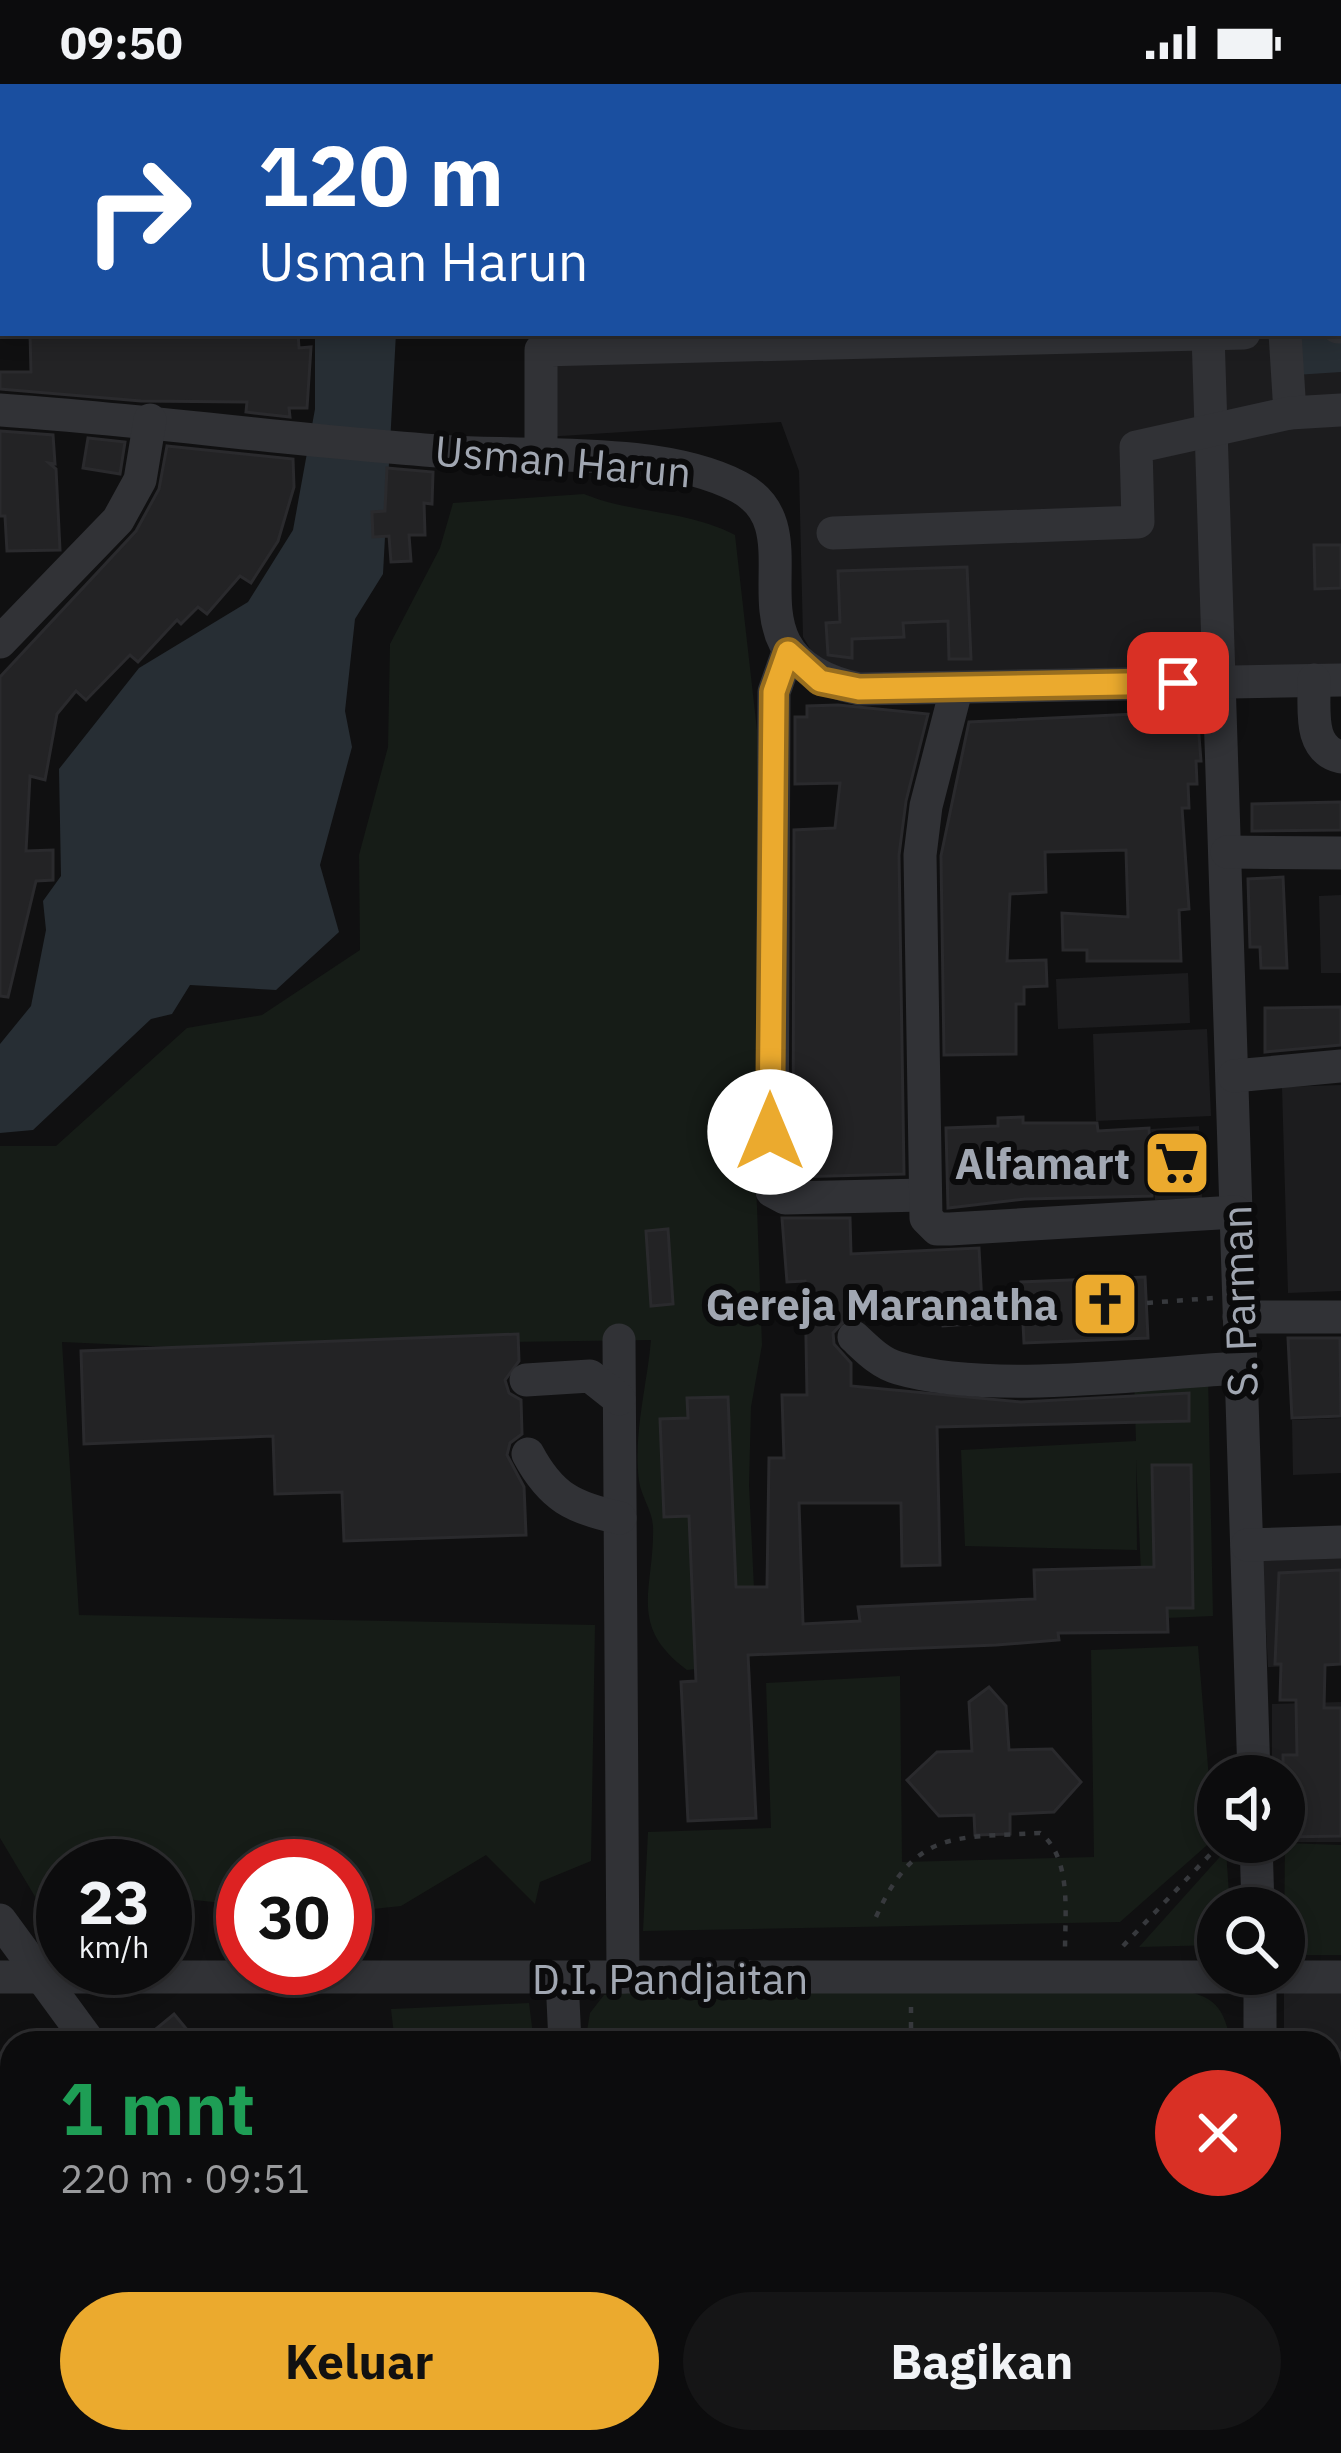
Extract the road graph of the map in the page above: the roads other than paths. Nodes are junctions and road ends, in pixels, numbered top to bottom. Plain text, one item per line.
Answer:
1 (1125, 336) edge
2 (1208, 336) edge
3 (1286, 336) edge
4 (0, 410) edge
5 (1341, 410) edge
6 (1290, 413) junction
7 (151, 420) junction
8 (1212, 430) junction
9 (541, 456) junction
10 (833, 532) dead end
11 (0, 642) edge
12 (788, 652) junction
13 (1327, 680) edge
14 (1222, 682) junction
15 (956, 690) junction
16 (1341, 757) edge
17 (1227, 852) junction
18 (1341, 853) edge
19 (1341, 1066) edge
20 (1234, 1076) junction
21 (925, 1195) junction
22 (1235, 1212) junction
23 (1230, 1308) junction
24 (1341, 1317) edge
25 (854, 1337) dead end
26 (619, 1340) dead end
27 (1241, 1368) junction
28 (526, 1380) dead end
29 (620, 1399) junction
30 (528, 1454) dead end
31 (620, 1518) junction
32 (1341, 1542) edge
33 (1247, 1544) junction
34 (1253, 1755) edge
35 (0, 1920) edge
36 (36, 1971) edge
37 (1197, 1976) edge
38 (0, 1977) edge
39 (1305, 1977) edge
40 (1341, 1977) edge
41 (36, 1978) edge
42 (192, 1978) edge
43 (562, 1978) junction
44 (623, 1978) junction
45 (54, 1995) edge
46 (1260, 1995) edge
47 (81, 2031) edge
48 (564, 2031) edge
49 (1260, 2031) edge

1 - 9 street
2 - 8 street, S. Parman
3 - 6 street
4 - 7 street, Usman Harun
5 - 6 street
6 - 8 street
7 - 9 street, Usman Harun
7 - 11 street
8 - 10 street
8 - 14 street, S. Parman
9 - 12 street, Usman Harun
12 - 15 street
12 - 21 street
13 - 14 street
13 - 16 street
14 - 15 street
14 - 17 street, S. Parman
15 - 21 street
17 - 18 street
17 - 20 street, S. Parman
19 - 20 street
20 - 22 street, S. Parman
21 - 22 street
22 - 23 street, S. Parman
23 - 24 street
23 - 27 street, S. Parman
25 - 27 street
26 - 29 street
27 - 33 street, S. Parman
28 - 29 street
29 - 31 street
30 - 31 street
31 - 44 street
32 - 33 street
33 - 34 street, S. Parman
35 - 36 street
37 - 44 street, D.I. Pandjaitan
38 - 41 street, D.I. Pandjaitan
39 - 40 street, D.I. Pandjaitan
42 - 43 street, D.I. Pandjaitan
43 - 44 street, D.I. Pandjaitan
43 - 48 street
45 - 47 street
46 - 49 street

